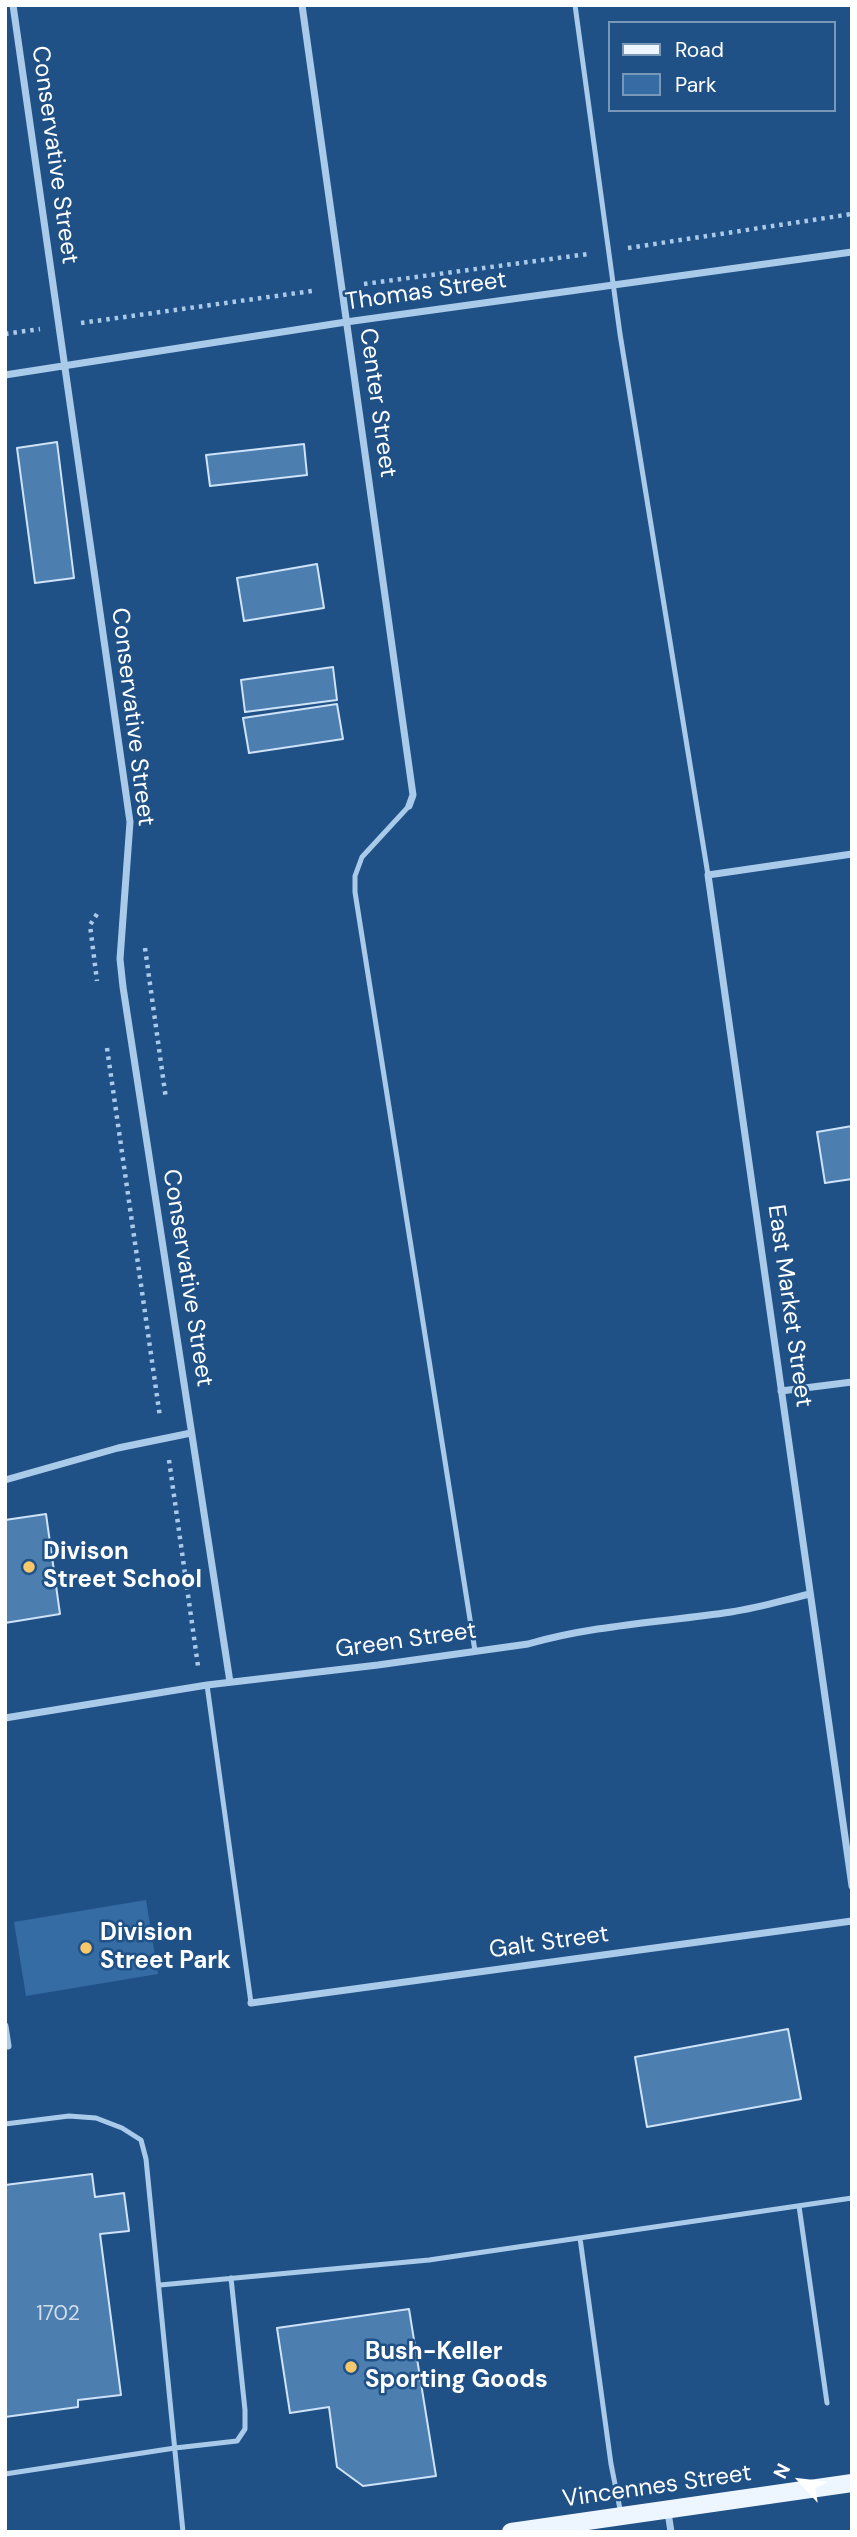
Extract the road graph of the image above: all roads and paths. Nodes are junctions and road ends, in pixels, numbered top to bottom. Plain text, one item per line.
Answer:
1 (13, 5) edge
2 (302, 5) edge
3 (575, 5) edge
4 (852, 252) edge
5 (612, 287) junction
6 (312, 290) dead end
7 (346, 322) junction
8 (75, 324) dead end
9 (44, 328) dead end
10 (5, 334) edge
11 (66, 365) junction
12 (5, 375) edge
13 (410, 806) joint
14 (852, 854) edge
15 (708, 875) junction
16 (97, 914) dead end
17 (99, 992) dead end
18 (107, 1047) dead end
19 (852, 1382) edge
20 (781, 1391) junction
21 (191, 1433) junction
22 (164, 1438) junction
23 (5, 1480) edge
24 (810, 1594) junction
25 (475, 1651) junction
26 (198, 1671) dead end
27 (230, 1682) junction
28 (207, 1685) junction
29 (5, 1718) edge
30 (852, 1886) edge
31 (852, 1921) edge
32 (251, 2003) joint
33 (5, 2026) edge
34 (8, 2046) dead end
35 (5, 2124) edge
36 (852, 2198) edge
37 (799, 2206) junction
38 (580, 2238) junction
39 (231, 2278) junction
40 (160, 2285) junction
41 (827, 2403) dead end
42 (175, 2448) junction
43 (5, 2474) edge
44 (852, 2483) edge
45 (668, 2511) junction
46 (621, 2517) junction
47 (183, 2532) edge
48 (511, 2532) edge
49 (671, 2532) edge

1 - 11 street, Conservative Street
2 - 7 street, Center Street
3 - 5 lane
4 - 5 street, Thomas Street
5 - 7 street, Thomas Street
5 - 15 lane
6 - 8 path
7 - 11 street, Thomas Street
7 - 13 street, Center Street
9 - 10 path
11 - 12 street, Thomas Street
11 - 21 street, Conservative Street
13 - 25 lane
14 - 15 street
15 - 20 street, East Market Street
16 - 17 path
18 - 22 path
19 - 20 street
20 - 24 street, East Market Street
21 - 22 street
21 - 27 street, Conservative Street
22 - 23 street
22 - 26 path
24 - 25 street, Green Street
24 - 30 street, East Market Street
25 - 27 street, Green Street
27 - 28 street, Green Street
28 - 29 street, Green Street
28 - 32 lane
31 - 32 street, Galt Street
33 - 34 street
35 - 40 lane
36 - 37 lane
37 - 38 lane
37 - 41 lane
38 - 39 lane
38 - 46 lane
39 - 40 lane
39 - 42 lane
40 - 42 lane
42 - 43 lane
42 - 47 lane
44 - 45 main road, Vincennes Street
45 - 46 main road, Vincennes Street
45 - 49 street
46 - 48 main road, Vincennes Street

